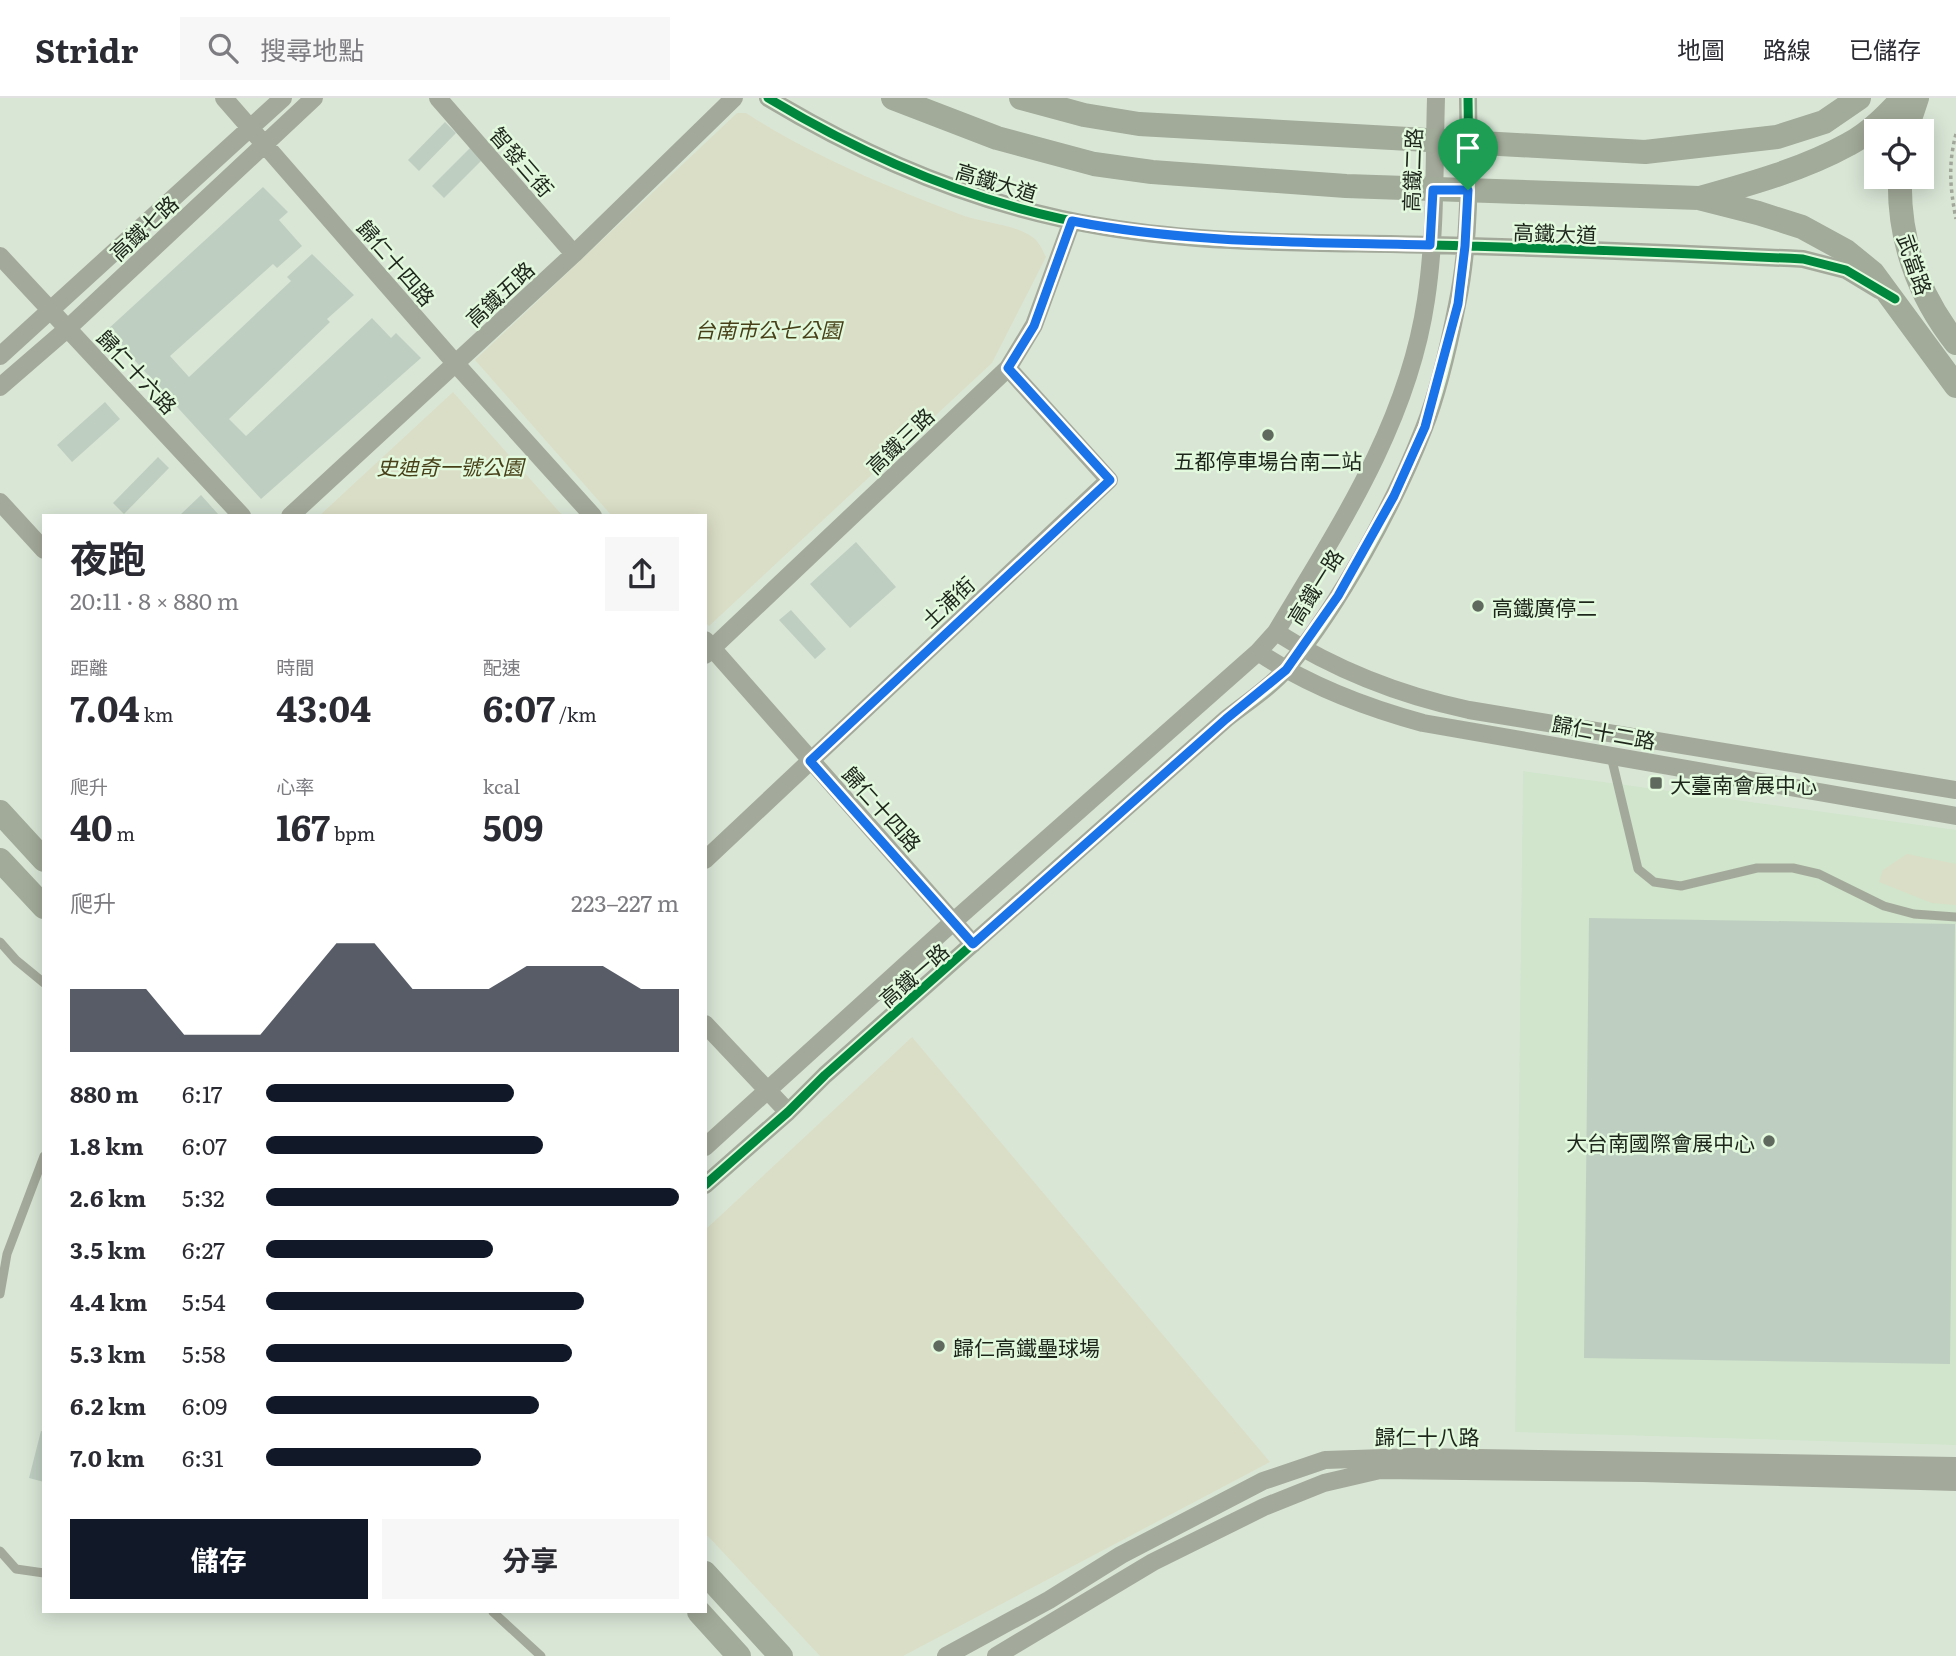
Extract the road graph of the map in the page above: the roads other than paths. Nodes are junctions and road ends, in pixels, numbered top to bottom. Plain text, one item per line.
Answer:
1 (224, 98) edge
2 (283, 98) edge
3 (314, 98) edge
4 (438, 98) edge
5 (734, 98) edge
6 (768, 98) edge
7 (893, 98) edge
8 (1021, 98) edge
9 (1436, 98) edge
10 (1468, 98) edge
11 (1859, 98) edge
12 (1903, 98) edge
13 (1916, 98) edge
14 (1910, 119) edge
15 (251, 128) junction
16 (1435, 139) junction
17 (1469, 141) junction
18 (265, 144) junction
19 (1901, 189) edge
20 (1433, 190) junction
21 (1468, 190) junction
22 (1699, 198) junction
23 (1072, 221) junction
24 (1430, 245) junction
25 (1465, 246) junction
26 (575, 254) junction
27 (0, 256) edge
28 (1895, 299) junction
29 (51, 310) junction
30 (67, 329) junction
31 (1956, 343) edge
32 (0, 356) edge
33 (456, 364) junction
34 (1008, 368) junction
35 (1956, 386) edge
36 (0, 387) edge
37 (0, 502) edge
38 (240, 514) edge
39 (292, 514) edge
40 (591, 514) edge
41 (42, 548) edge
42 (1276, 632) junction
43 (708, 648) edge
44 (1301, 648) junction
45 (1258, 652) junction
46 (1286, 670) junction
47 (1610, 754) junction
48 (810, 761) junction
49 (1956, 790) edge
50 (0, 812) edge
51 (1956, 816) edge
52 (42, 858) edge
53 (707, 858) edge
54 (0, 860) edge
55 (42, 905) edge
56 (1956, 916) edge
57 (954, 921) junction
58 (0, 942) edge
59 (973, 944) junction
60 (42, 981) edge
61 (707, 1026) edge
62 (769, 1091) junction
63 (788, 1112) junction
64 (707, 1145) edge
65 (42, 1161) edge
66 (707, 1183) edge
67 (0, 1294) edge
68 (1956, 1466) edge
69 (1956, 1482) edge
70 (0, 1551) edge
71 (42, 1573) edge
72 (707, 1575) edge
73 (494, 1613) edge
74 (700, 1613) edge
75 (541, 1656) edge
76 (739, 1656) edge
77 (781, 1656) edge
78 (946, 1656) edge
79 (996, 1656) edge

1 - 15 street, 歸仁十四路
2 - 15 street, 高鐵七路
3 - 18 street, 高鐵七路
4 - 26 street, 智發三街
5 - 26 street, 高鐵五路
6 - 23 street, 高鐵大道
7 - 20 street, 高鐵大道
8 - 16 street
9 - 16 street, 高鐵二路
10 - 17 street
11 - 17 street
12 - 22 street, 高鐵大道
13 - 14 street
15 - 18 street, 歸仁十四路
15 - 29 street, 高鐵七路
16 - 17 street
16 - 20 street, 高鐵二路
17 - 21 street, 高鐵一路
18 - 30 street, 高鐵七路
18 - 33 street, 歸仁十四路
19 - 31 street, 武當路
20 - 21 street, 高鐵大道
20 - 24 street, 高鐵二路
21 - 22 street, 高鐵大道
21 - 25 street, 高鐵一路
22 - 28 street, 高鐵大道
23 - 24 street, 高鐵大道
23 - 34 street, 高鐵三路
24 - 25 street, 高鐵大道
24 - 42 street, 高鐵一路
25 - 28 street, 高鐵大道
25 - 44 street, 高鐵一路
26 - 33 street, 高鐵五路
27 - 29 street, 歸仁十六路
28 - 35 street, 武當路
29 - 30 street, 歸仁十六路
29 - 32 street, 高鐵七路
30 - 36 street, 高鐵七路
30 - 38 street, 歸仁十六路
33 - 39 street, 高鐵五路
33 - 40 street, 歸仁十四路
34 - 43 street, 高鐵三路
34 - 48 street, 土浦街
37 - 41 street
42 - 44 street, 歸仁十二路
42 - 45 street, 高鐵一路
43 - 48 street, 歸仁十四路
44 - 46 street, 高鐵一路
44 - 49 street, 歸仁十二路
45 - 46 street, 歸仁十二路
45 - 57 street, 高鐵一路
46 - 47 street, 歸仁十二路
46 - 59 street, 高鐵一路
47 - 51 street, 歸仁十二路
47 - 56 lane
48 - 53 street, 土浦街
48 - 57 street, 歸仁十四路
50 - 52 street
54 - 55 street
57 - 59 street, 歸仁十四路
57 - 62 street, 高鐵一路
58 - 60 lane
59 - 63 street, 高鐵一路
61 - 62 street
62 - 63 street
62 - 64 street, 高鐵一路
63 - 66 street, 高鐵一路
65 - 67 lane
68 - 78 street, 歸仁十八路
69 - 79 street, 歸仁十八路
70 - 71 lane
72 - 77 street
73 - 75 lane
74 - 76 street

